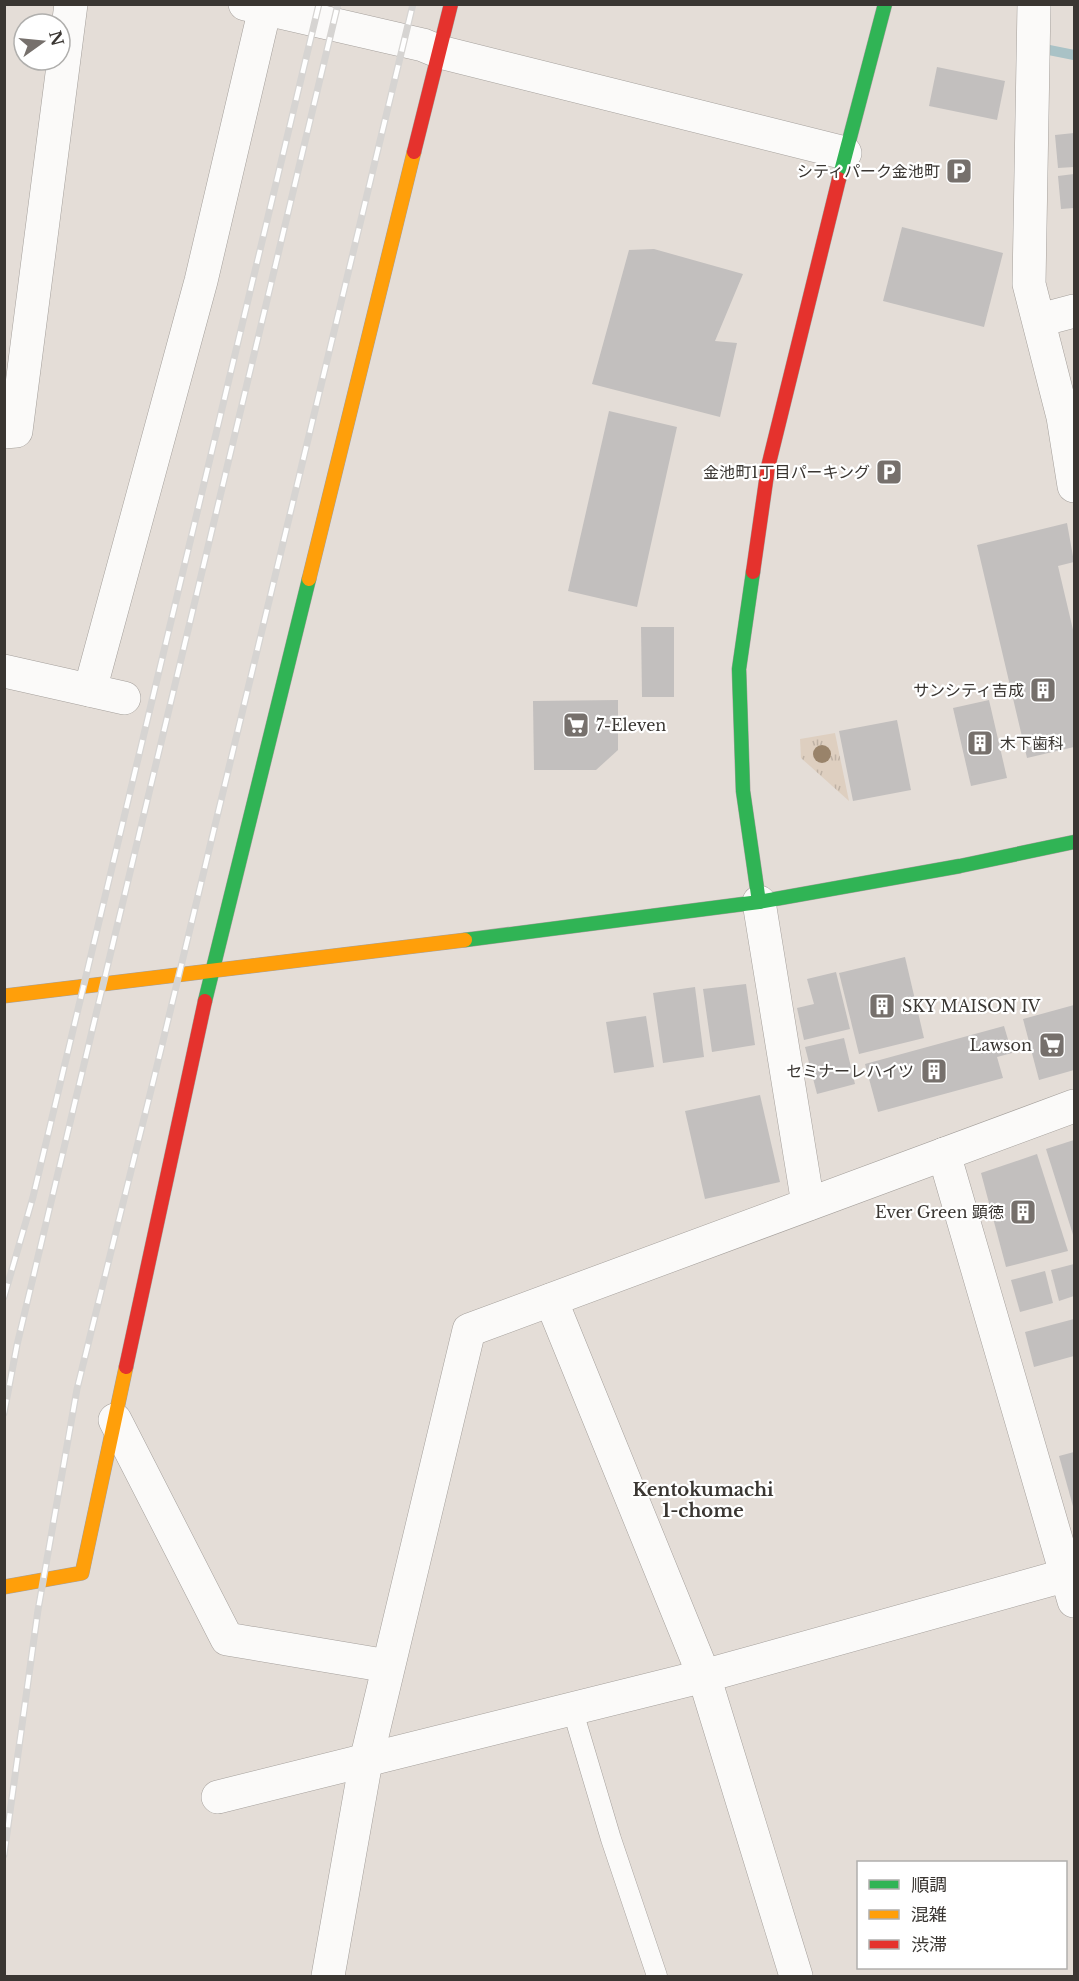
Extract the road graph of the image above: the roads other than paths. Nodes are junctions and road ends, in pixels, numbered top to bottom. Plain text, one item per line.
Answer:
1 (70, 4) edge
2 (451, 4) edge
3 (885, 4) edge
4 (1034, 4) edge
5 (258, 6) edge
6 (440, 51) junction
7 (845, 153) junction
8 (1074, 311) edge
9 (1040, 320) junction
10 (4, 432) edge
11 (1074, 486) edge
12 (4, 671) edge
13 (90, 690) junction
14 (124, 698) dead end
15 (1074, 842) edge
16 (759, 902) junction
17 (212, 970) junction
18 (4, 996) edge
19 (1074, 1106) edge
20 (944, 1154) junction
21 (808, 1204) junction
22 (551, 1299) junction
23 (115, 1420) junction
24 (1072, 1583) edge
25 (4, 1587) edge
26 (388, 1666) junction
27 (704, 1676) junction
28 (572, 1708) junction
29 (366, 1761) junction
30 (218, 1797) dead end
31 (328, 1977) edge
32 (657, 1977) edge
33 (796, 1977) edge

1 - 10 street
2 - 6 street
3 - 7 street
4 - 9 street
5 - 6 street
5 - 13 street
6 - 7 street
6 - 17 street
7 - 16 street
8 - 9 street
9 - 11 street
12 - 13 street
13 - 14 street
15 - 16 street
16 - 17 street
16 - 21 street
17 - 18 street
17 - 23 street
19 - 20 street
20 - 21 street
20 - 24 street
21 - 22 street
22 - 26 street
22 - 27 street
23 - 25 street
23 - 26 street
24 - 27 street
26 - 29 street
27 - 28 street
27 - 33 street
28 - 29 street
28 - 32 lane
29 - 30 street
29 - 31 street

